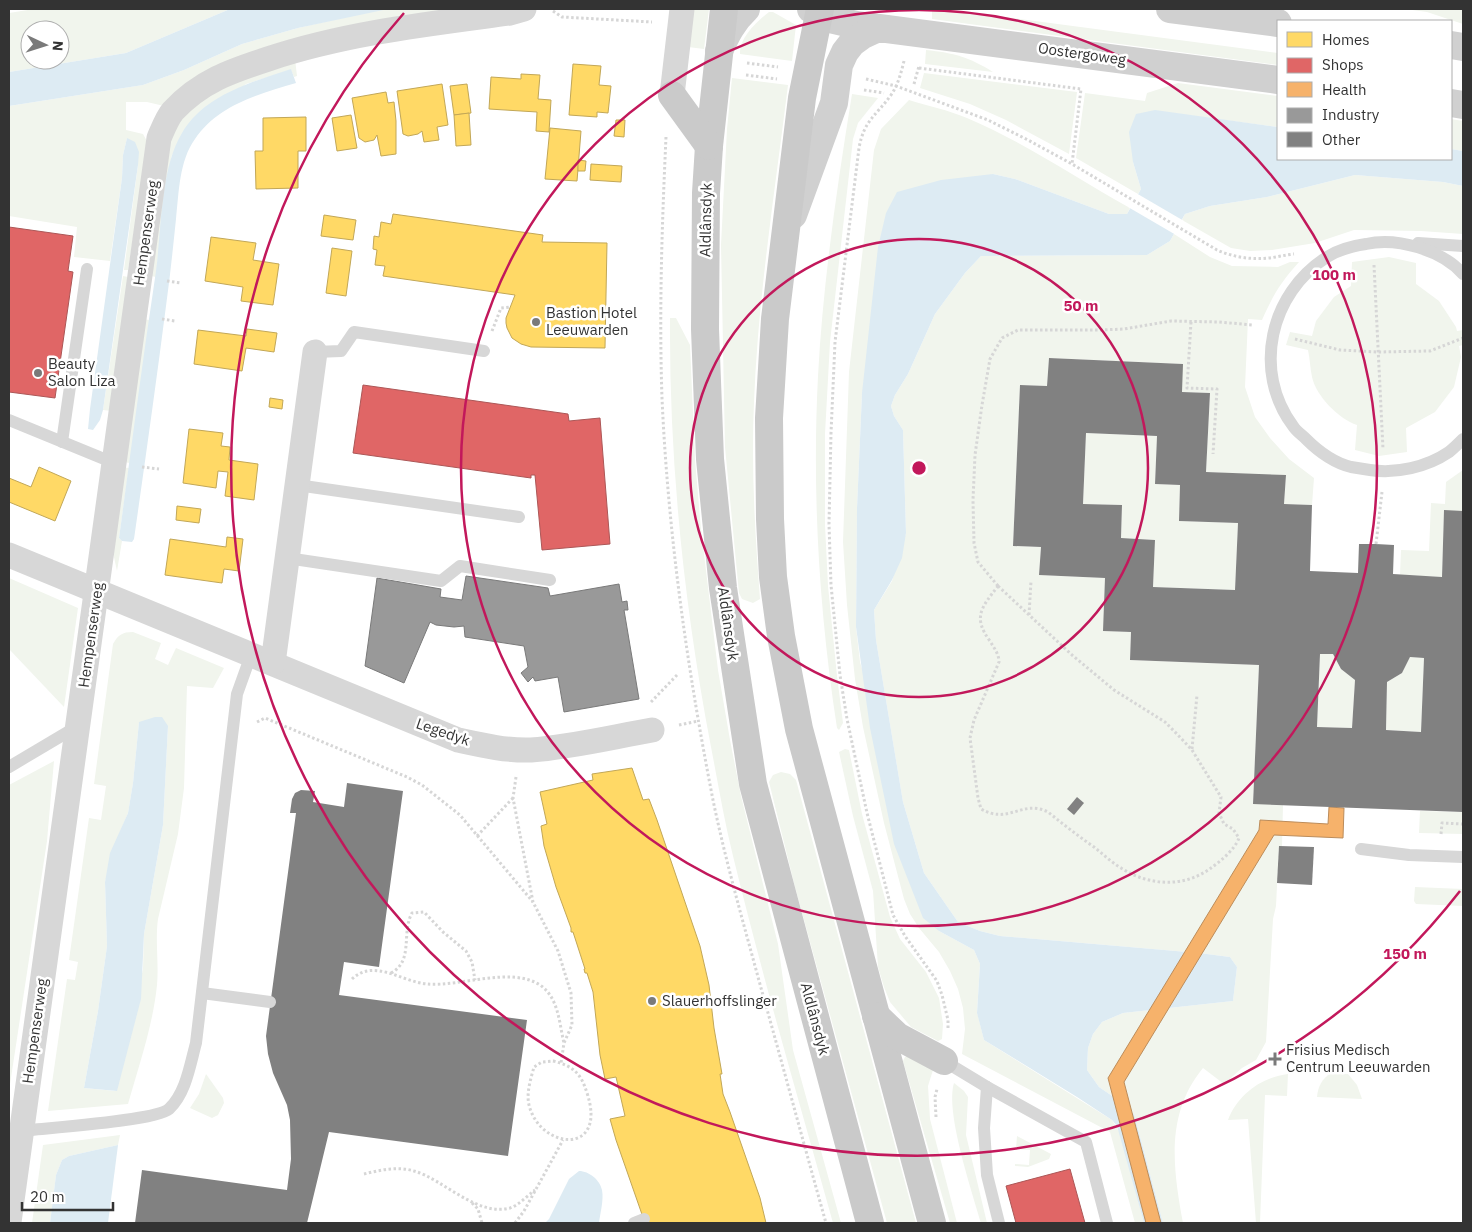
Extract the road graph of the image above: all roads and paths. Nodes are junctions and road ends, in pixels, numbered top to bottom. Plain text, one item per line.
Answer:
1 (524, 9) edge
2 (551, 9) edge
3 (724, 9) edge
4 (746, 9) edge
5 (1170, 9) edge
6 (817, 10) edge
7 (681, 16) edge
8 (1277, 23) edge
9 (886, 29) junction
10 (719, 52) junction
11 (921, 59) dead end
12 (919, 68) junction
13 (742, 74) dead end
14 (780, 79) dead end
15 (1277, 80) edge
16 (914, 84) dead end
17 (909, 91) dead end
18 (884, 93) dead end
19 (672, 95) joint
20 (891, 95) dead end
21 (844, 96) junction
22 (709, 146) junction
23 (1072, 164) junction
24 (785, 238) junction
25 (1374, 242) junction
26 (1390, 242) junction
27 (1463, 246) edge
28 (1327, 257) junction
29 (87, 269) dead end
30 (1463, 274) edge
31 (176, 282) dead end
32 (181, 283) dead end
33 (510, 308) dead end
34 (166, 320) dead end
35 (175, 321) dead end
36 (1191, 322) junction
37 (1248, 325) dead end
38 (1274, 326) junction
39 (1463, 338) edge
40 (484, 351) joint
41 (315, 352) joint
42 (1378, 352) junction
43 (9, 420) edge
44 (1463, 439) edge
45 (62, 442) junction
46 (1213, 454) dead end
47 (114, 463) junction
48 (149, 468) dead end
49 (158, 469) dead end
50 (1384, 472) junction
51 (297, 485) junction
52 (519, 517) dead end
53 (1376, 544) dead end
54 (9, 555) edge
55 (287, 558) junction
56 (550, 580) dead end
57 (1031, 581) dead end
58 (998, 586) junction
59 (97, 592) junction
60 (1029, 616) junction
61 (262, 659) junction
62 (1197, 695) dead end
63 (698, 721) dead end
64 (682, 724) dead end
65 (234, 725) junction
66 (78, 726) junction
67 (652, 730) dead end
68 (1192, 750) junction
69 (9, 766) edge
70 (516, 771) dead end
71 (514, 798) junction
72 (1463, 824) edge
73 (1442, 833) dead end
74 (477, 836) junction
75 (1361, 850) dead end
76 (1463, 857) edge
77 (533, 902) junction
78 (390, 974) junction
79 (352, 979) dead end
80 (475, 980) junction
81 (202, 993) junction
82 (270, 1002) dead end
83 (876, 1016) junction
84 (564, 1044) junction
85 (944, 1061) junction
86 (561, 1063) junction
87 (987, 1087) junction
88 (937, 1121) dead end
89 (21, 1131) junction
90 (562, 1140) junction
91 (364, 1174) dead end
92 (11, 1184) edge
93 (535, 1190) junction
94 (472, 1202) junction
95 (9, 1222) edge
96 (482, 1223) edge
97 (515, 1223) edge
98 (870, 1223) edge
99 (932, 1223) edge
100 (999, 1223) edge
101 (1107, 1223) edge

1 - 47 street, Hempenserweg
2 - 7 path
3 - 10 main road, Aldlânsdyk
4 - 10 main road
5 - 8 main road
6 - 9 main road, Oostergoweg
6 - 24 main road
7 - 19 street
9 - 15 main road, Oostergoweg
9 - 21 main road, Oostergoweg
10 - 22 main road, Aldlânsdyk
11 - 12 path
12 - 16 path
12 - 23 path
13 - 14 path
17 - 23 path
18 - 21 path
19 - 22 main road
20 - 85 path
21 - 24 main road
22 - 98 main road, Aldlânsdyk
23 - 28 path
24 - 83 main road
25 - 26 lane
25 - 28 lane
25 - 42 path
26 - 27 lane
26 - 30 lane
28 - 38 lane
29 - 45 lane
31 - 32 path
33 - 40 path
34 - 35 path
36 - 37 path
36 - 46 path
36 - 58 path
38 - 42 path
38 - 50 lane
39 - 42 path
40 - 41 lane
41 - 51 street
42 - 50 path
43 - 45 lane
44 - 50 lane
45 - 47 lane
47 - 59 street, Hempenserweg
48 - 49 path
50 - 53 path
51 - 52 lane
51 - 55 street
54 - 59 street, Legedyk
55 - 56 lane
55 - 61 street
57 - 60 path
58 - 60 path
58 - 68 path
59 - 61 street, Legedyk
59 - 66 street, Hempenserweg
60 - 68 path
61 - 65 lane
61 - 67 street, Legedyk
62 - 68 path
63 - 64 path
65 - 74 path
65 - 81 lane
66 - 69 lane
66 - 89 street, Hempenserweg
70 - 71 path
71 - 74 path
71 - 77 path
72 - 73 path
74 - 77 path
75 - 76 lane
77 - 84 path
78 - 79 path
78 - 80 path
78 - 80 path
80 - 84 path
81 - 82 lane
81 - 89 lane
83 - 85 main road
83 - 99 main road
84 - 86 path
85 - 87 lane
85 - 88 path
86 - 90 path
86 - 90 path
87 - 100 lane
87 - 101 lane
89 - 92 street, Hempenserweg
90 - 93 path
91 - 94 path
92 - 95 street, Hempenserweg
93 - 94 path
93 - 97 path
94 - 96 path

